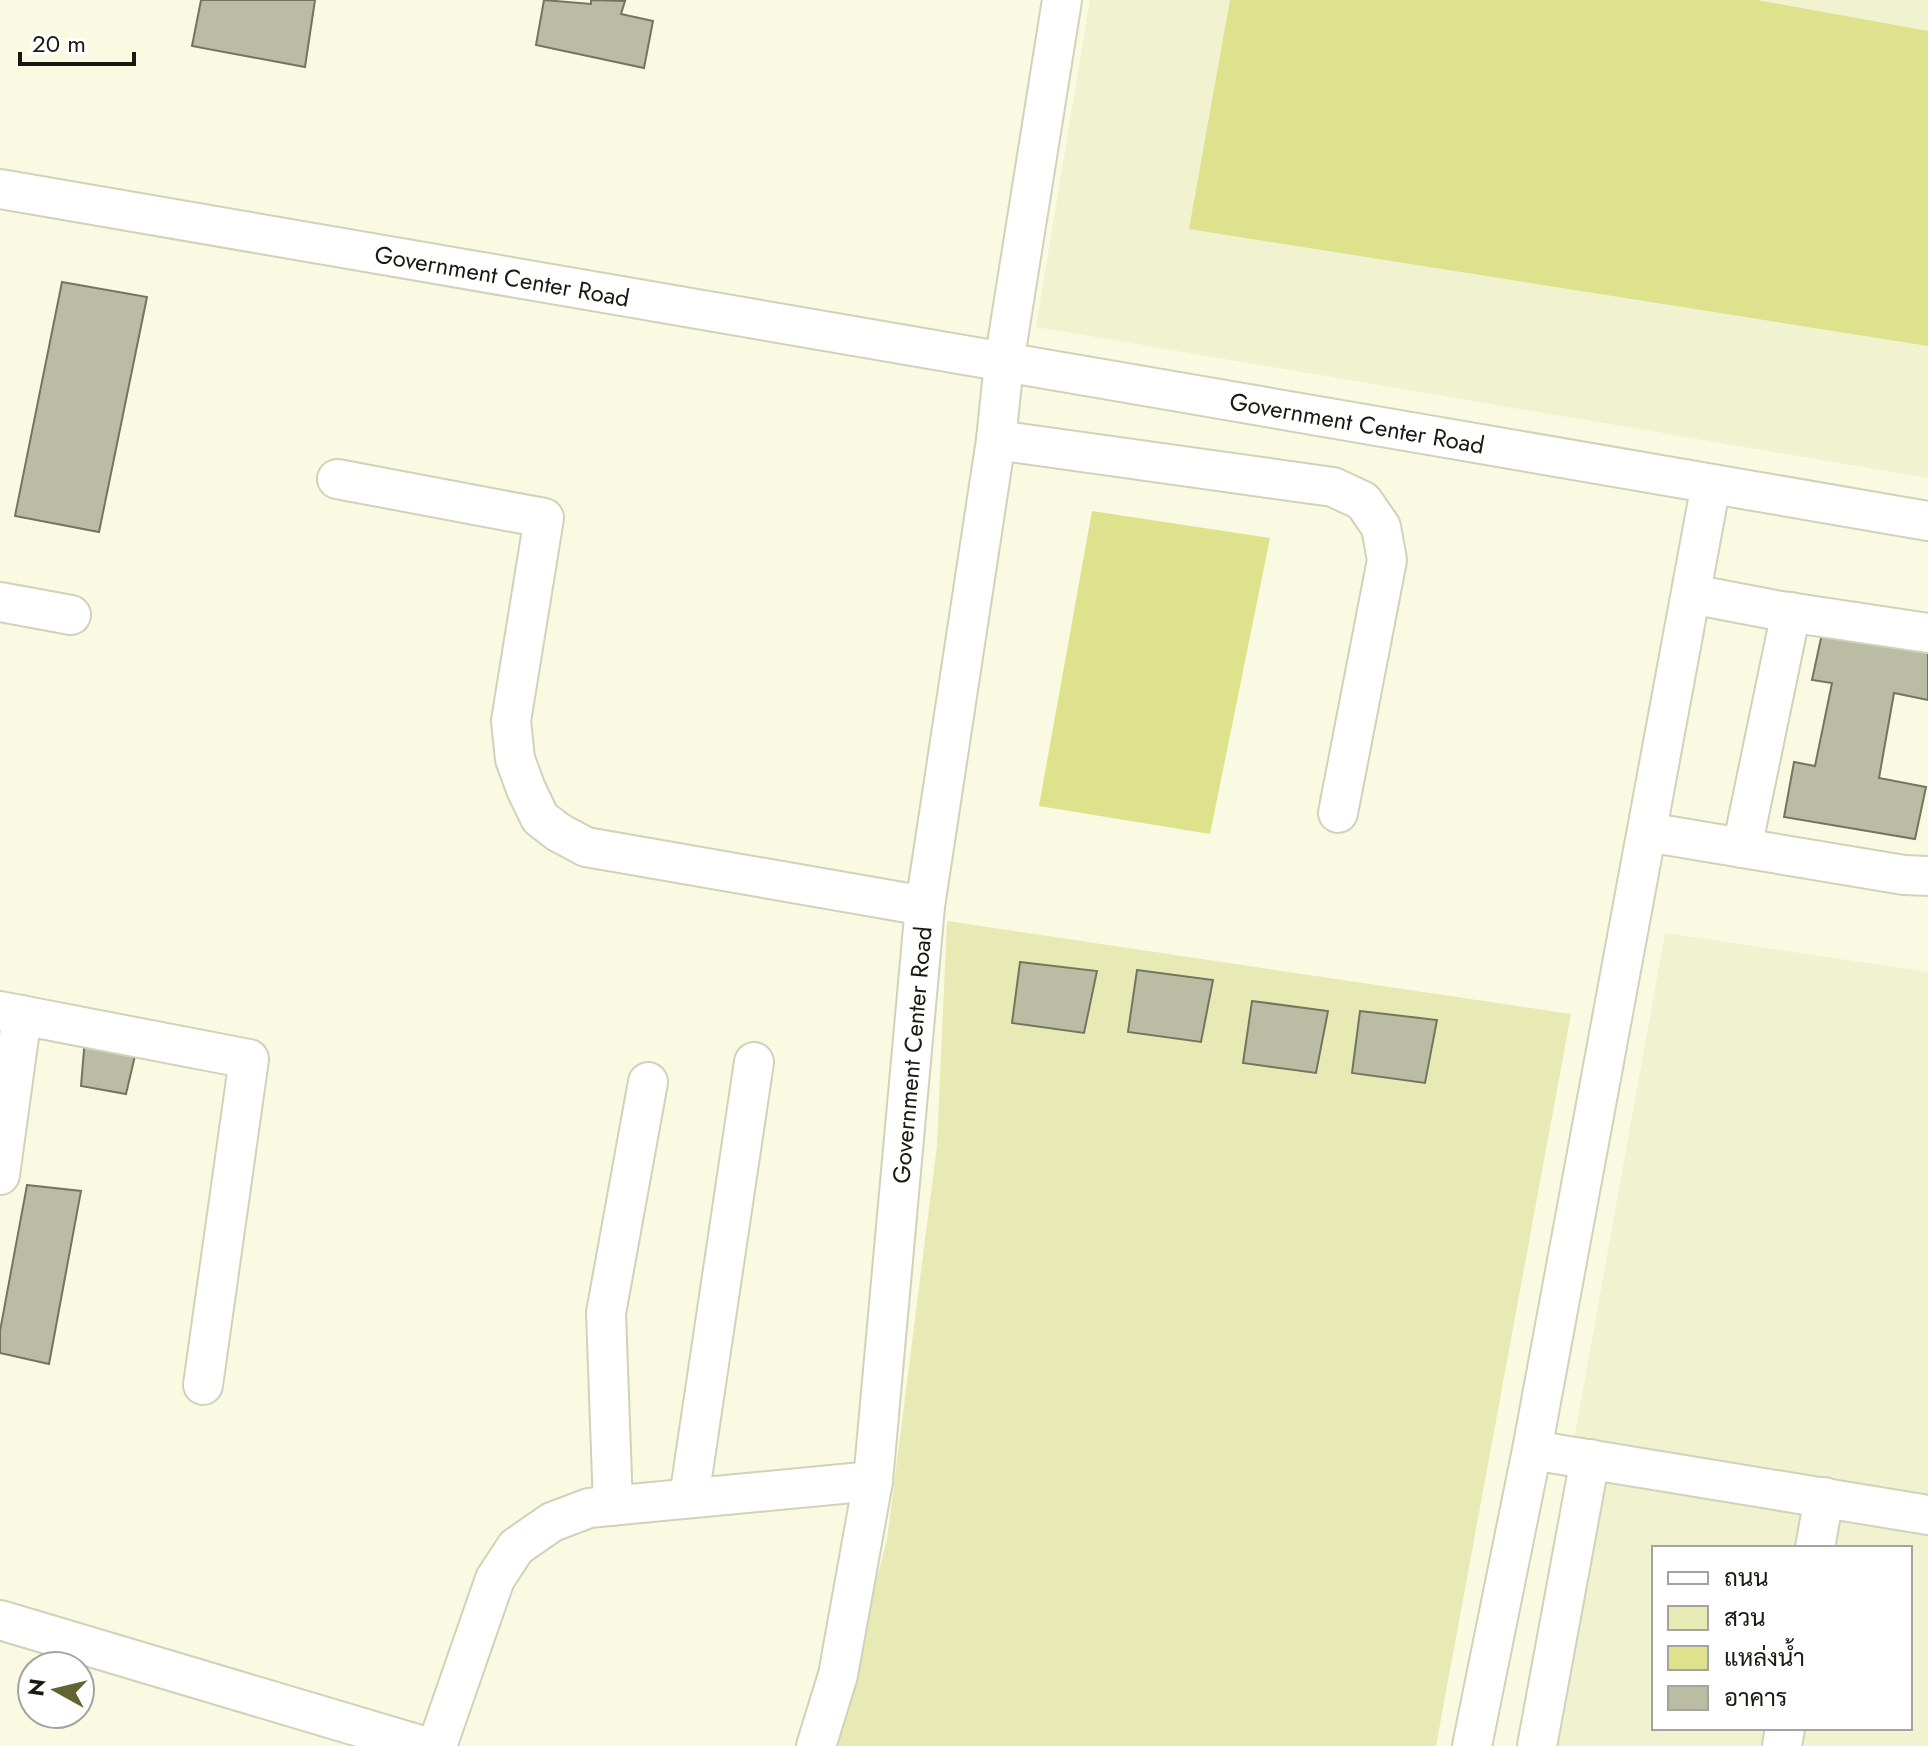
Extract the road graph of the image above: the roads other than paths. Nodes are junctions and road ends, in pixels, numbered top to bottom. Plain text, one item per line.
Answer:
1 (1062, 0) edge
2 (0, 189) edge
3 (1004, 363) junction
4 (996, 440) junction
5 (337, 479) dead end
6 (1711, 484) junction
7 (1928, 521) edge
8 (1691, 594) junction
9 (0, 602) edge
10 (1791, 612) junction
11 (71, 615) dead end
12 (1928, 633) edge
13 (1338, 813) dead end
14 (1647, 832) junction
15 (1742, 848) junction
16 (1928, 876) edge
17 (925, 906) junction
18 (11, 1013) edge
19 (754, 1062) dead end
20 (648, 1082) dead end
21 (0, 1175) edge
22 (203, 1385) dead end
23 (1532, 1450) junction
24 (1590, 1459) junction
25 (873, 1481) junction
26 (1824, 1497) junction
27 (689, 1498) junction
28 (613, 1506) junction
29 (1928, 1515) edge
30 (1815, 1546) edge
31 (0, 1620) edge
32 (423, 1746) edge
33 (437, 1746) edge
34 (816, 1746) edge
35 (1472, 1746) edge
36 (1537, 1746) edge

1 - 3 street, Government Center Road
2 - 3 street, Government Center Road
3 - 4 street, Government Center Road
3 - 6 street, Government Center Road
4 - 13 street
4 - 17 street, Government Center Road
5 - 17 street
6 - 7 street, Government Center Road
6 - 8 street
8 - 10 street
8 - 14 street
9 - 11 street
10 - 12 street
10 - 15 street
14 - 15 street
14 - 23 street
15 - 16 street
17 - 25 street, Government Center Road
18 - 21 street
18 - 22 street
19 - 27 street
20 - 28 street
23 - 24 street
23 - 35 street
24 - 26 street
24 - 36 street
25 - 27 street
25 - 34 street, Government Center Road
26 - 29 street
26 - 30 street
27 - 28 street
28 - 33 street
31 - 32 street

